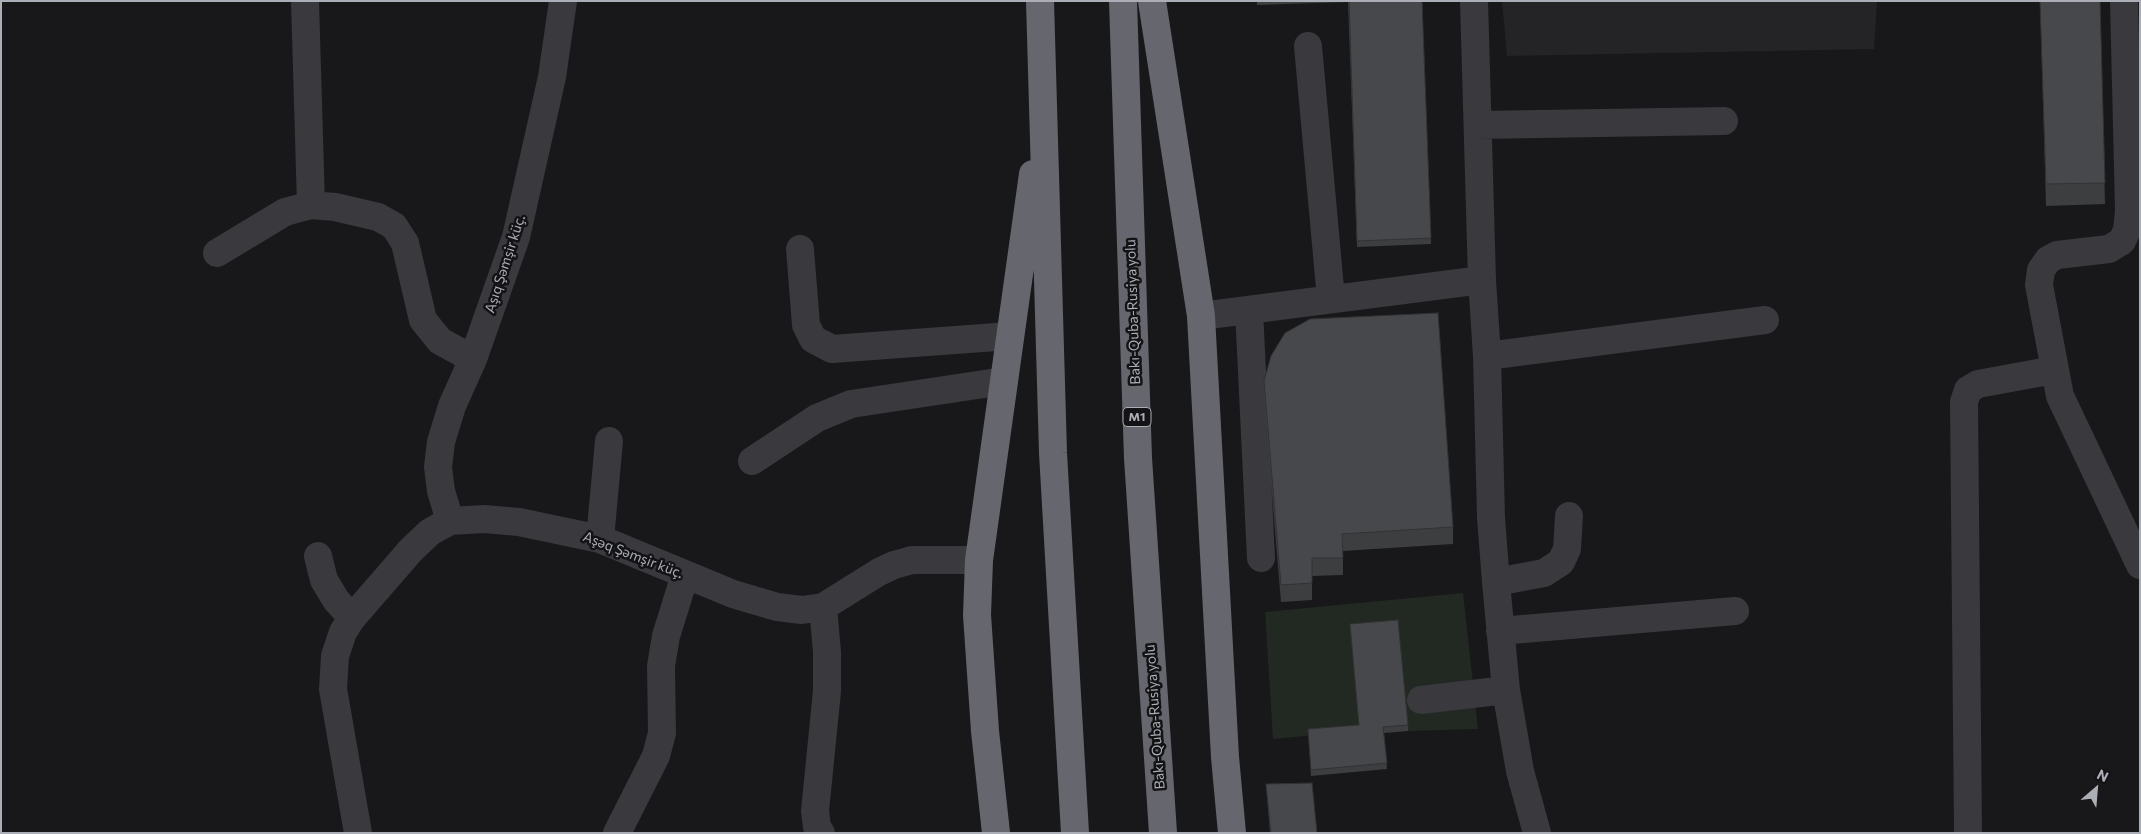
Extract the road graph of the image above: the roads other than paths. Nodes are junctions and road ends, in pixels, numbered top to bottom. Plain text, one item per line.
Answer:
1 (305, 1) edge
2 (563, 1) edge
3 (1040, 1) edge
4 (1123, 1) edge
5 (1152, 1) edge
6 (1474, 1) edge
7 (2124, 1) edge
8 (1308, 46) dead end
9 (1044, 96) junction
10 (1724, 121) dead end
11 (1478, 125) junction
12 (311, 205) junction
13 (2131, 242) edge
14 (800, 249) dead end
15 (216, 253) dead end
16 (1482, 280) junction
17 (1330, 299) junction
18 (1248, 310) junction
19 (1201, 316) junction
20 (1765, 320) dead end
21 (1010, 336) junction
22 (1487, 356) junction
23 (473, 359) junction
24 (2054, 370) junction
25 (1004, 381) junction
26 (609, 441) dead end
27 (752, 461) dead end
28 (1570, 516) dead end
29 (450, 521) junction
30 (600, 539) junction
31 (318, 556) dead end
32 (1261, 558) dead end
33 (978, 560) junction
34 (2140, 565) edge
35 (685, 575) junction
36 (1496, 582) junction
37 (824, 607) junction
38 (1735, 611) dead end
39 (352, 618) junction
40 (1500, 631) junction
41 (1506, 690) junction
42 (1421, 700) dead end
43 (358, 833) edge
44 (617, 833) edge
45 (821, 833) edge
46 (996, 833) edge
47 (1075, 833) edge
48 (1163, 833) edge
49 (1232, 833) edge
50 (1537, 833) edge
51 (1968, 833) edge

1 - 12 street
2 - 23 street, Aşıq Şəmşir küç.
3 - 9 highway
4 - 48 highway, Bakı-Quba-Rusiya yolu / M1
5 - 19 highway
6 - 11 street
7 - 13 street
8 - 17 street
9 - 21 highway
9 - 47 highway
10 - 11 street
11 - 16 street
12 - 15 street
12 - 23 street
13 - 24 street
14 - 21 street
16 - 17 street
16 - 22 street
17 - 18 street
18 - 19 street
18 - 32 street
19 - 49 highway
20 - 22 street
21 - 25 highway
22 - 36 street
23 - 29 street, Aşıq Şəmşir küç.
24 - 34 street
24 - 51 street
25 - 27 street
25 - 33 highway
26 - 30 street
28 - 36 street
29 - 30 street, Aşəq Şəmşir küç.
29 - 39 street, Aşəq Şəmşir küç.
30 - 35 street, Aşəq Şəmşir küç.
31 - 39 street
33 - 37 street, Aşəq Şəmşir küç.
33 - 46 highway
35 - 37 street, Aşəq Şəmşir küç.
35 - 44 street
36 - 40 street
37 - 45 street
38 - 40 street
39 - 43 street, Aşəq Şəmşir küç.
40 - 41 street
41 - 42 street
41 - 50 street

